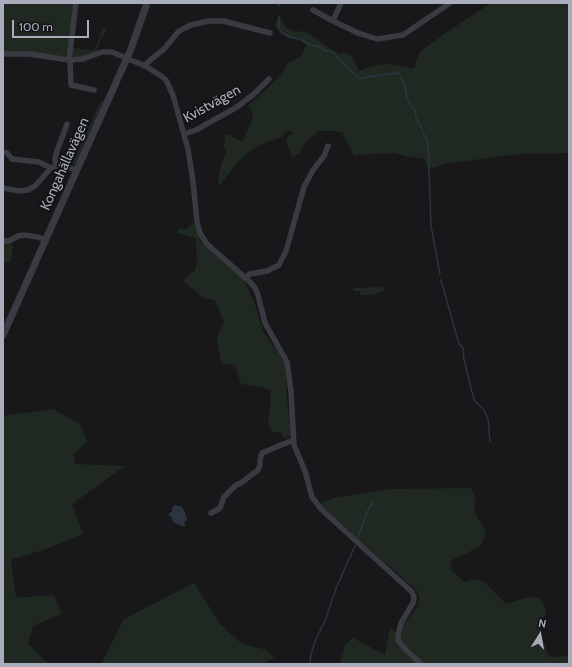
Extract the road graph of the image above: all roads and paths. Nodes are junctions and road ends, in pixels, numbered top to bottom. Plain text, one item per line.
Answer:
1 (76, 3) edge
2 (147, 3) edge
3 (341, 3) edge
4 (450, 3) edge
5 (313, 10) dead end
6 (332, 20) junction
7 (270, 33) dead end
8 (3, 54) edge
9 (126, 58) junction
10 (70, 60) junction
11 (145, 66) junction
12 (270, 79) dead end
13 (94, 90) dead end
14 (68, 124) dead end
15 (184, 134) junction
16 (328, 146) dead end
17 (3, 152) edge
18 (53, 167) junction
19 (76, 170) junction
20 (3, 188) edge
21 (45, 240) junction
22 (3, 241) edge
23 (245, 278) junction
24 (3, 335) edge
25 (293, 440) junction
26 (211, 513) dead end
27 (421, 664) edge

1 - 10 street
2 - 9 street, Kongahällavägen
3 - 6 street
4 - 6 street
5 - 6 street
7 - 11 street
8 - 10 street
9 - 10 street
9 - 11 street
9 - 19 street, Kongahällavägen
10 - 13 street
11 - 15 street
12 - 15 street, Kvistvägen
14 - 18 street
15 - 23 street
16 - 23 street
17 - 18 street
18 - 19 street
18 - 20 street
19 - 21 street, Kongahällavägen
21 - 22 street
21 - 24 street, Kongahällavägen
23 - 25 street
25 - 26 street
25 - 27 street

